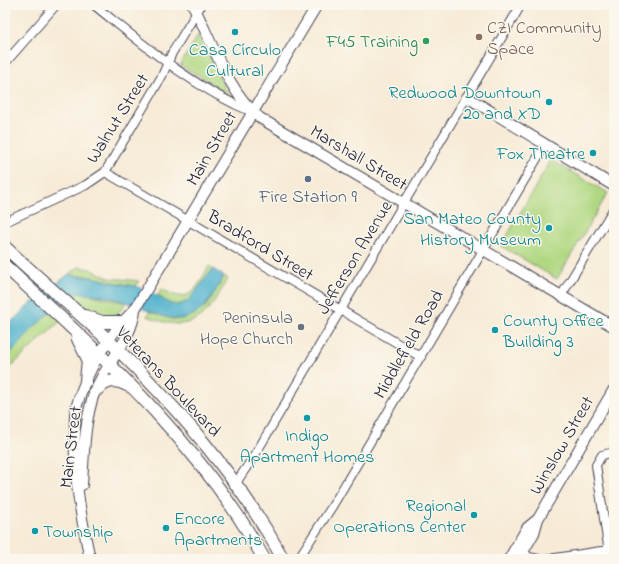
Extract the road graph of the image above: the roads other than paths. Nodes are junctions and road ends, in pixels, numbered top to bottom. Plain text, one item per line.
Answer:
1 (56, 5) edge
2 (94, 5) edge
3 (521, 5) edge
4 (314, 6) edge
5 (197, 8) edge
6 (5, 63) edge
7 (168, 64) junction
8 (467, 96) junction
9 (252, 112) junction
10 (545, 145) junction
11 (105, 172) junction
12 (614, 186) edge
13 (404, 204) junction
14 (614, 208) edge
15 (189, 220) junction
16 (5, 222) edge
17 (5, 247) edge
18 (483, 250) junction
19 (5, 266) edge
20 (561, 296) junction
21 (135, 309) junction
22 (340, 311) junction
23 (78, 314) junction
24 (122, 322) junction
25 (70, 326) junction
26 (614, 328) edge
27 (109, 341) junction
28 (118, 350) junction
29 (100, 354) junction
30 (420, 357) junction
31 (109, 363) junction
32 (86, 381) junction
33 (614, 389) edge
34 (136, 390) junction
35 (95, 391) junction
36 (614, 452) edge
37 (211, 476) junction
38 (236, 483) junction
39 (80, 504) junction
40 (233, 509) junction
41 (538, 519) junction
42 (611, 549) edge
43 (521, 556) edge
44 (90, 559) edge
45 (264, 559) edge
46 (283, 559) edge
47 (298, 559) edge
48 (508, 559) edge
49 (538, 559) edge
50 (548, 559) edge
51 (610, 559) edge

1 - 6 street
2 - 7 street, Marshall Street
3 - 8 street, Jefferson Avenue
4 - 9 street, Main Street
5 - 7 street, Walnut Street
5 - 9 street
7 - 9 street, Marshall Street
7 - 11 street, Walnut Street
8 - 10 street
8 - 13 street, Jefferson Avenue
9 - 13 street, Marshall Street
9 - 15 street, Main Street
10 - 12 street
10 - 18 street, Middlefield Road
11 - 15 street, Bradford Street
11 - 16 street, Walnut Street
13 - 18 street, Marshall Street
13 - 22 street, Jefferson Avenue
14 - 20 street
15 - 21 street, Main Street
15 - 22 street, Bradford Street
17 - 23 main road, Veterans Boulevard
18 - 20 street, Marshall Street
18 - 30 street, Middlefield Road
19 - 25 main road, Veterans Boulevard
20 - 26 street, Marshall Street
21 - 24 street, Main Street
21 - 28 street, Main Street
22 - 30 street, Bradford Street
22 - 38 street, Jefferson Avenue
23 - 24 main road
23 - 27 main road, Veterans Boulevard
24 - 27 street, Main Street
25 - 29 main road, Veterans Boulevard
25 - 32 main road
27 - 28 main road, Veterans Boulevard
27 - 29 street, Main Street
28 - 31 street, Main Street
28 - 38 main road, Veterans Boulevard
29 - 31 main road, Veterans Boulevard
29 - 32 street, Main Street
30 - 47 street, Middlefield Road
31 - 34 main road, Veterans Boulevard
31 - 35 street, Main Street
32 - 39 street, Main Street
33 - 41 street, Winslow Street
34 - 35 main road
34 - 37 main road, Veterans Boulevard
35 - 39 street, Main Street
36 - 42 street
37 - 38 main road
37 - 40 main road, Veterans Boulevard
38 - 40 main road
38 - 46 main road, Veterans Boulevard
39 - 44 street, Main Street
40 - 45 main road, Veterans Boulevard
41 - 43 street, Winslow Street
41 - 48 street, Winslow Street
42 - 50 street
42 - 51 street
43 - 49 street

